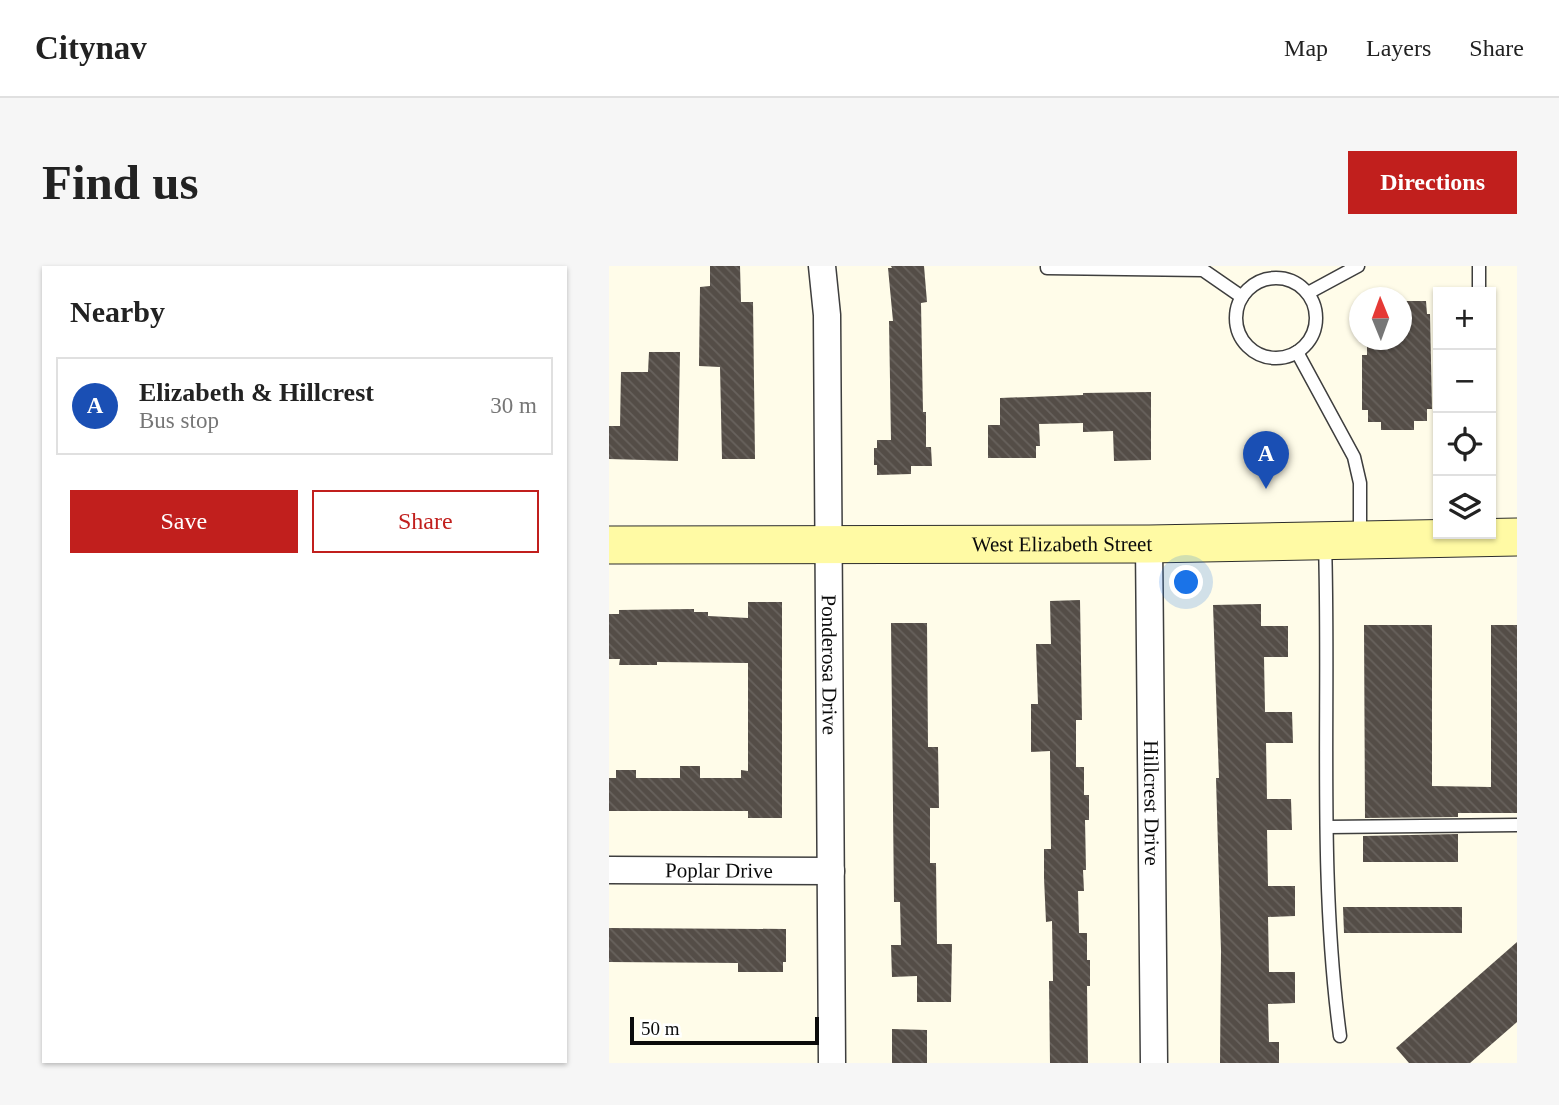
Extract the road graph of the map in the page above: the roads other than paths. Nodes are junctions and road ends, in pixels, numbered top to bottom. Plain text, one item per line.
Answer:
1 (822, 266) edge
2 (1047, 266) edge
3 (1358, 266) edge
4 (1479, 266) edge
5 (1479, 287) edge
6 (1308, 293) junction
7 (1242, 297) junction
8 (1297, 352) junction
9 (1517, 537) edge
10 (1342, 539) junction
11 (828, 543) junction
12 (1149, 544) junction
13 (609, 545) edge
14 (1517, 825) edge
15 (1327, 827) junction
16 (609, 870) edge
17 (831, 871) junction
18 (1340, 1035) dead end
19 (832, 1063) edge
20 (1154, 1063) edge

1 - 11 street, Ponderosa Drive
2 - 7 lane
3 - 6 lane
4 - 5 lane
6 - 7 lane
6 - 8 lane
7 - 8 lane
8 - 10 lane
9 - 10 main road, West Elizabeth Street
10 - 12 main road, West Elizabeth Street
10 - 15 lane
11 - 12 main road, West Elizabeth Street
11 - 13 main road, West Elizabeth Street
11 - 17 street, Ponderosa Drive
12 - 20 street, Hillcrest Drive
14 - 15 lane
15 - 18 lane
16 - 17 street, Poplar Drive
17 - 19 street, Ponderosa Drive

